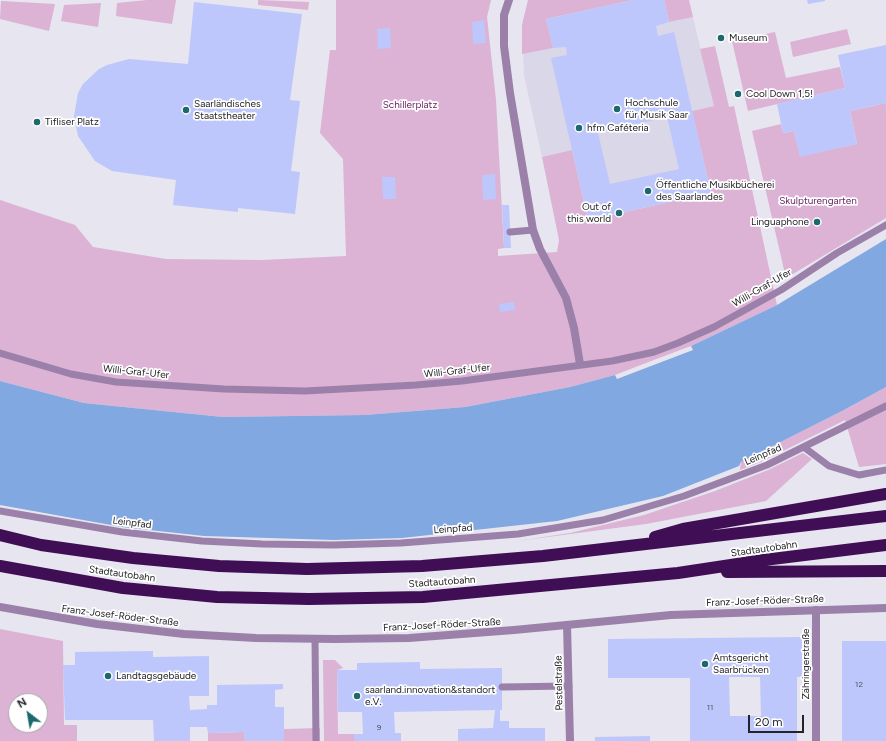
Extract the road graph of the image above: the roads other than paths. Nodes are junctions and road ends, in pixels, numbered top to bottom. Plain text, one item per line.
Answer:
1 (508, 0) edge
2 (886, 225) edge
3 (533, 230) junction
4 (510, 232) dead end
5 (0, 353) edge
6 (580, 364) junction
7 (886, 406) edge
8 (805, 448) junction
9 (886, 470) edge
10 (886, 494) edge
11 (0, 511) edge
12 (886, 516) edge
13 (0, 535) edge
14 (886, 545) edge
15 (619, 547) junction
16 (0, 566) edge
17 (886, 570) edge
18 (678, 573) junction
19 (0, 608) edge
20 (886, 608) edge
21 (816, 610) junction
22 (567, 625) junction
23 (316, 639) junction
24 (569, 686) junction
25 (502, 687) dead end
26 (316, 741) edge
27 (570, 741) edge
28 (816, 741) edge

1 - 3 street
2 - 6 lane, Willi-Graf-Ufer
3 - 4 lane
3 - 6 street
5 - 6 lane, Willi-Graf-Ufer
7 - 8 lane, Leinpfad
8 - 9 lane
8 - 11 lane, Leinpfad
10 - 15 highway
12 - 15 highway, Stadtautobahn
13 - 15 highway, Stadtautobahn
14 - 18 highway, Stadtautobahn
16 - 18 highway, Stadtautobahn
17 - 18 highway
19 - 23 street, Franz-Josef-Röder-Straße
20 - 21 street, Franz-Josef-Röder-Straße
21 - 22 street, Franz-Josef-Röder-Straße
21 - 28 street, Zähringerstraße
22 - 23 street, Franz-Josef-Röder-Straße
22 - 24 street, Pestelstraße
23 - 26 lane
24 - 25 lane
24 - 27 street, Pestelstraße

